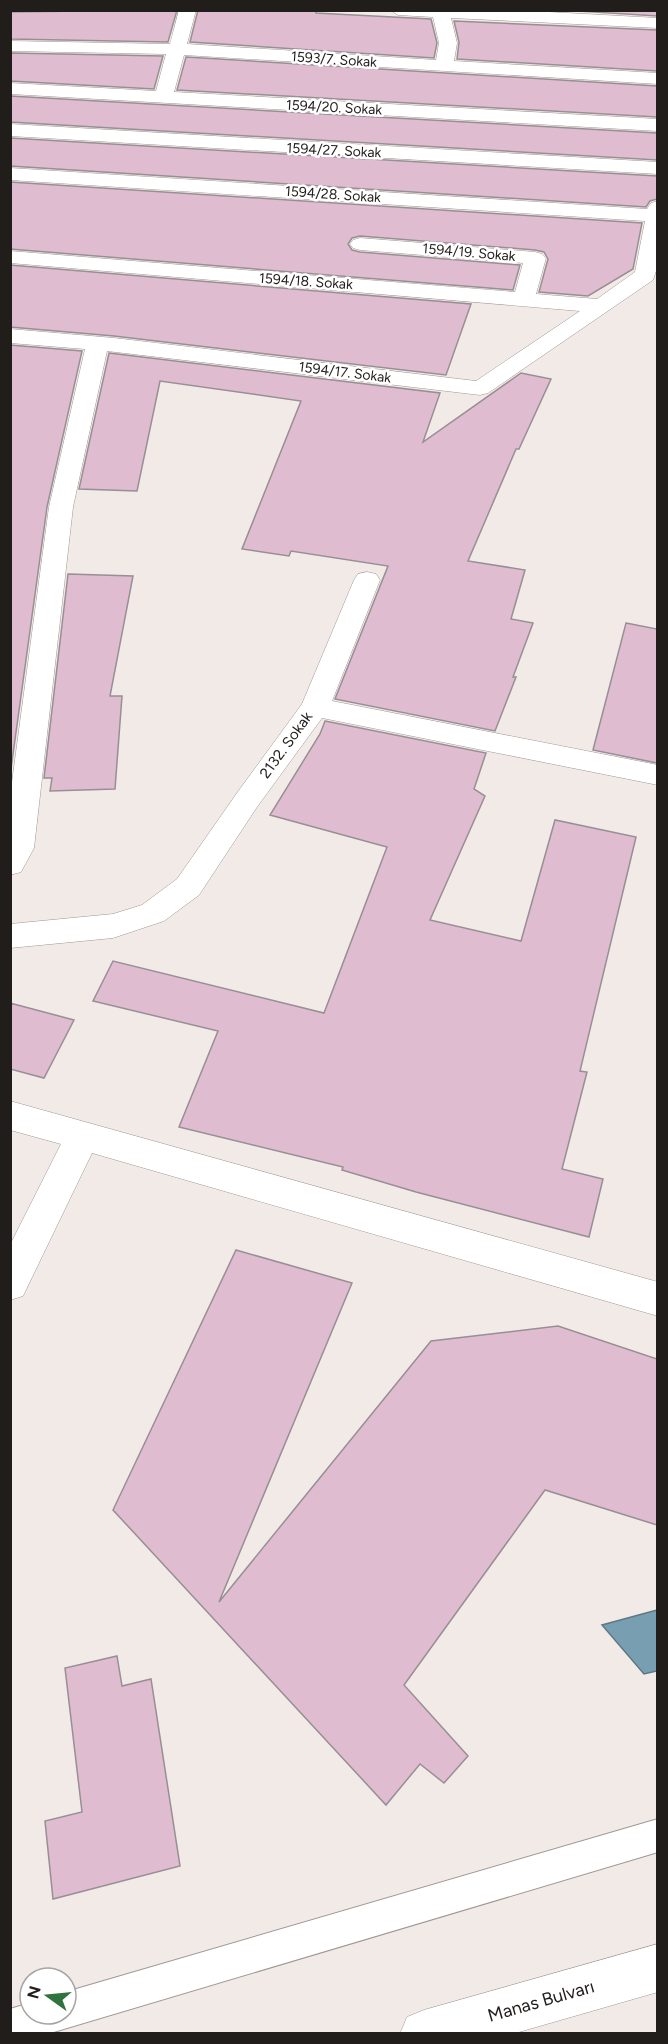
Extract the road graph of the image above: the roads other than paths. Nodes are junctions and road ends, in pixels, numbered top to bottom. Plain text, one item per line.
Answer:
1 (188, 10) edge
2 (398, 10) edge
3 (440, 12) edge
4 (569, 14) edge
5 (657, 23) edge
6 (566, 39) dead end
7 (10, 46) edge
8 (178, 50) junction
9 (444, 66) junction
10 (657, 79) edge
11 (10, 88) edge
12 (163, 97) junction
13 (657, 125) edge
14 (10, 130) edge
15 (657, 168) edge
16 (10, 174) edge
17 (656, 211) edge
18 (368, 220) junction
19 (10, 257) edge
20 (345, 284) junction
21 (524, 300) junction
22 (602, 306) junction
23 (10, 336) edge
24 (97, 344) junction
25 (367, 580) dead end
26 (315, 707) junction
27 (657, 775) edge
28 (10, 864) edge
29 (10, 936) edge
30 (10, 1115) edge
31 (83, 1136) junction
32 (10, 1284) edge
33 (657, 1299) edge
34 (657, 1835) edge
35 (657, 1968) edge
36 (78, 2006) edge
37 (424, 2034) edge

1 - 8 street
2 - 3 street
3 - 4 street
3 - 9 street
4 - 5 street
4 - 6 street
7 - 8 street, 1593/7. Sokak
8 - 9 street, 1593/7. Sokak
8 - 12 street
9 - 10 street, 1593/7. Sokak
11 - 12 street, 1594/20. Sokak
12 - 13 street, 1594/20. Sokak
14 - 15 street, 1594/27. Sokak
16 - 18 street, 1594/28. Sokak
17 - 18 street, 1594/28. Sokak
17 - 22 street, 1594/17. Sokak
18 - 20 street
18 - 21 street, 1594/19. Sokak
19 - 20 street, 1594/18. Sokak
20 - 21 street, 1594/18. Sokak
21 - 22 street, 1594/18. Sokak
22 - 24 street, 1594/17. Sokak
23 - 24 street, 1594/17. Sokak
24 - 28 street
25 - 26 street
26 - 27 street, 2132. Sokak
26 - 29 street, 2132. Sokak
30 - 31 street
31 - 32 street
31 - 33 street
34 - 36 lane
35 - 37 street, Manas Bulvarı

